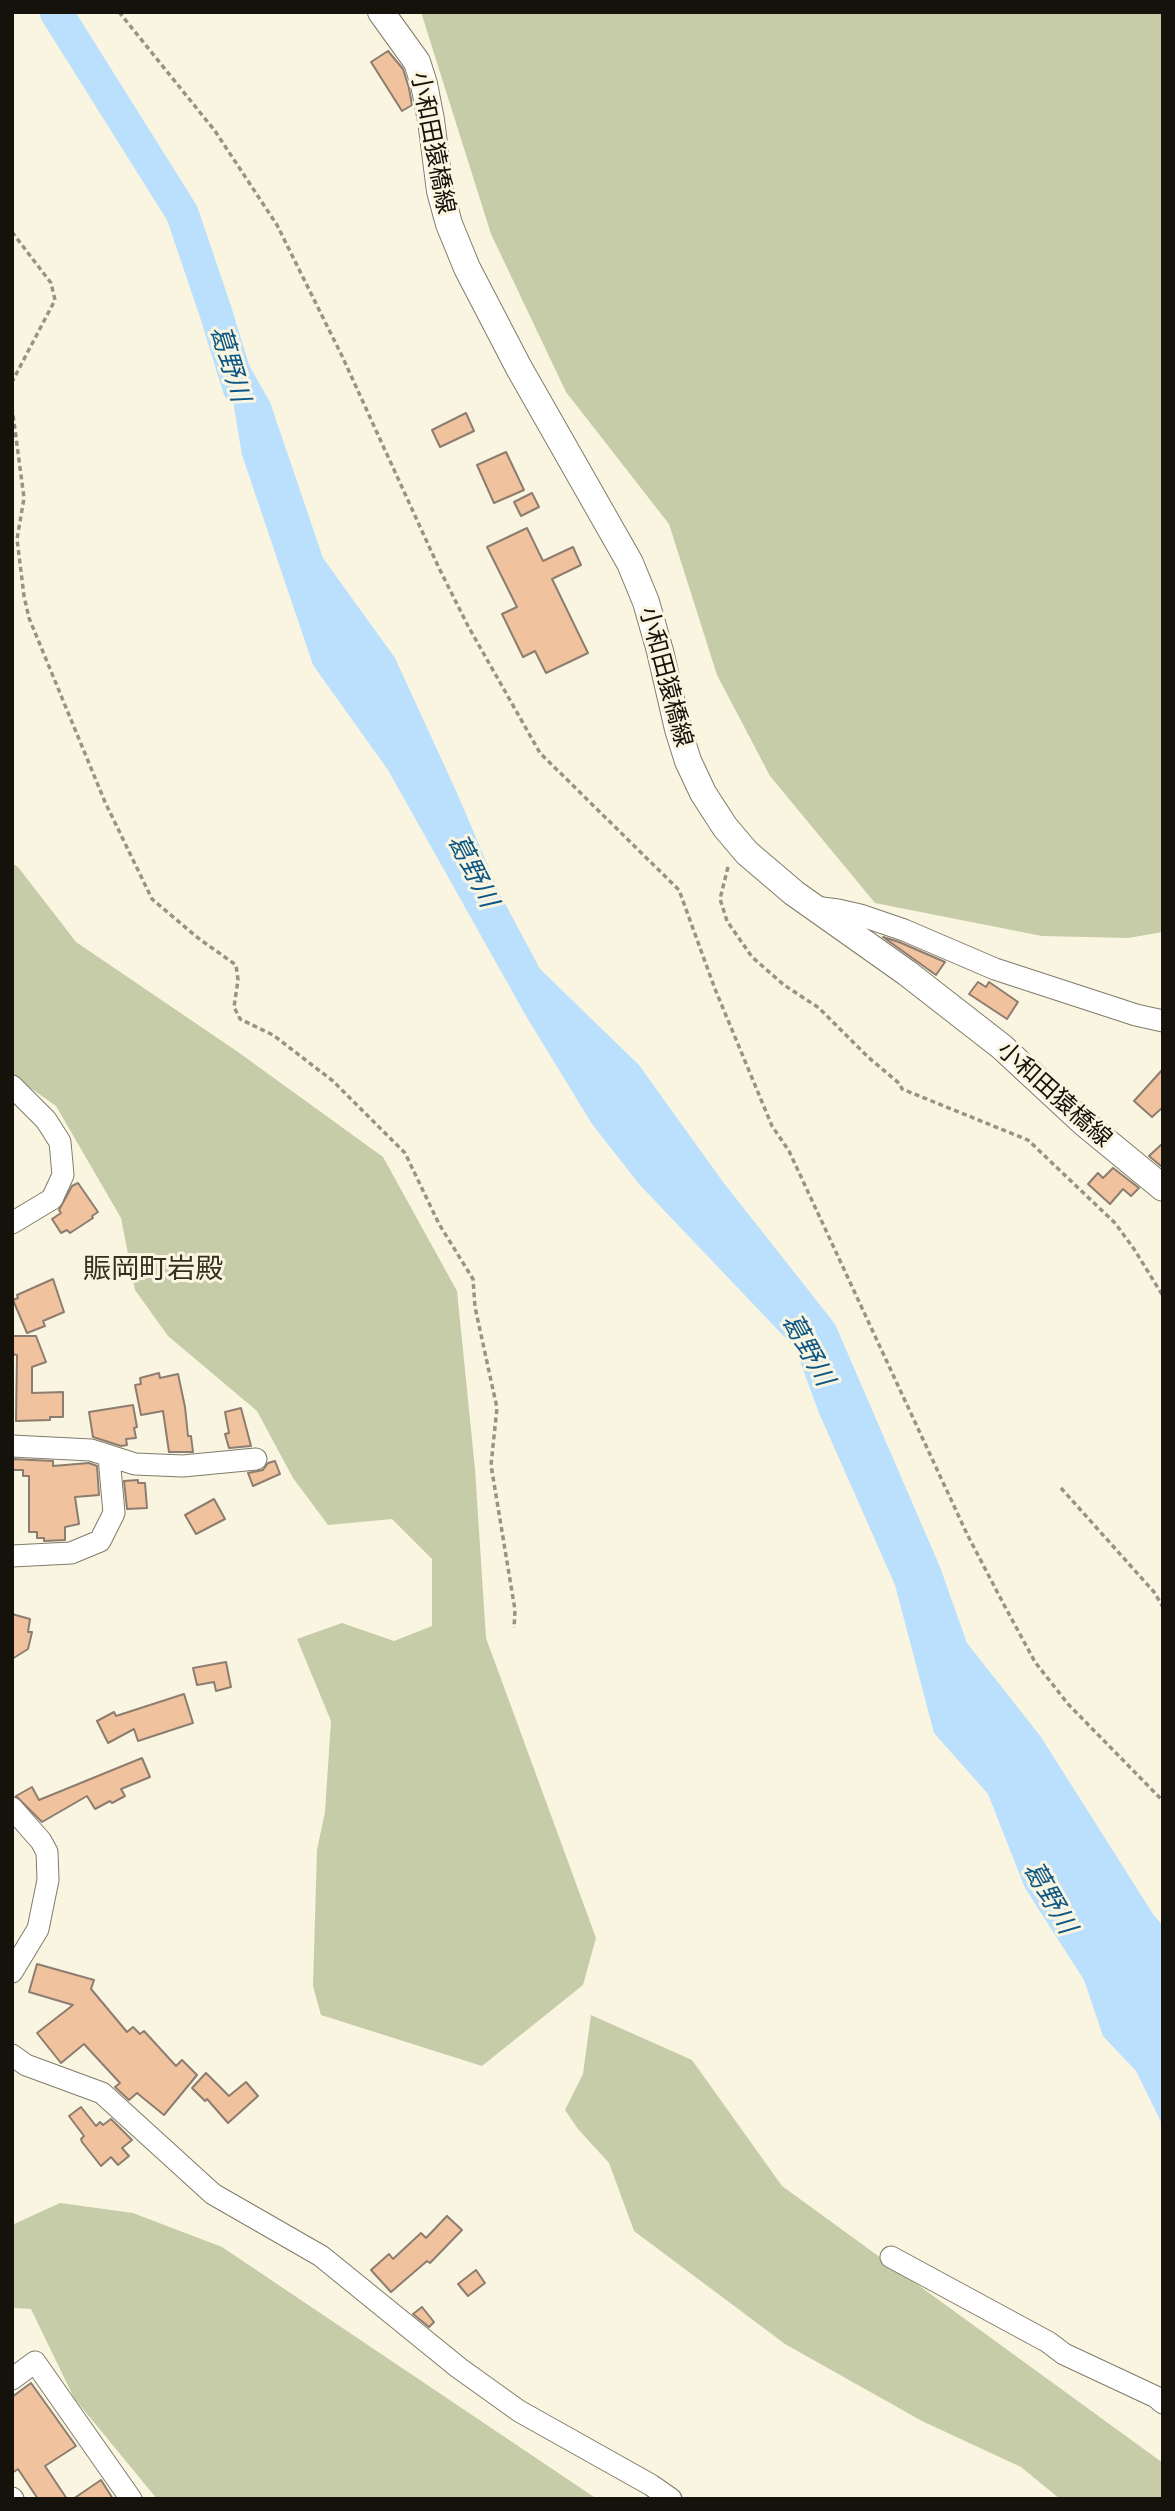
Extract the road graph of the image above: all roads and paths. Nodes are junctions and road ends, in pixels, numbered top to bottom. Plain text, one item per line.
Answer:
1 (119, 12) edge
2 (381, 12) edge
3 (12, 232) edge
4 (12, 382) edge
5 (12, 407) edge
6 (747, 853) junction
7 (814, 907) junction
8 (1163, 1021) edge
9 (12, 1086) edge
10 (1163, 1188) edge
11 (12, 1223) edge
12 (1163, 1296) edge
13 (12, 1446) edge
14 (109, 1457) junction
15 (257, 1459) dead end
16 (1061, 1488) dead end
17 (12, 1556) edge
18 (1163, 1607) edge
19 (514, 1628) dead end
20 (1163, 1801) edge
21 (12, 1808) edge
22 (12, 1972) edge
23 (12, 2055) edge
24 (891, 2257) dead end
25 (12, 2379) edge
26 (1163, 2403) edge
27 (131, 2499) edge
28 (671, 2499) edge

1 - 20 path
2 - 6 main road, 小和田猿橋線
3 - 4 path
5 - 19 path
6 - 7 main road, 小和田猿橋線
6 - 12 path
7 - 8 street
7 - 10 main road, 小和田猿橋線
9 - 11 street
13 - 14 street
14 - 15 street
14 - 17 street
16 - 18 path
21 - 22 street
23 - 28 street
24 - 26 street
25 - 27 street

